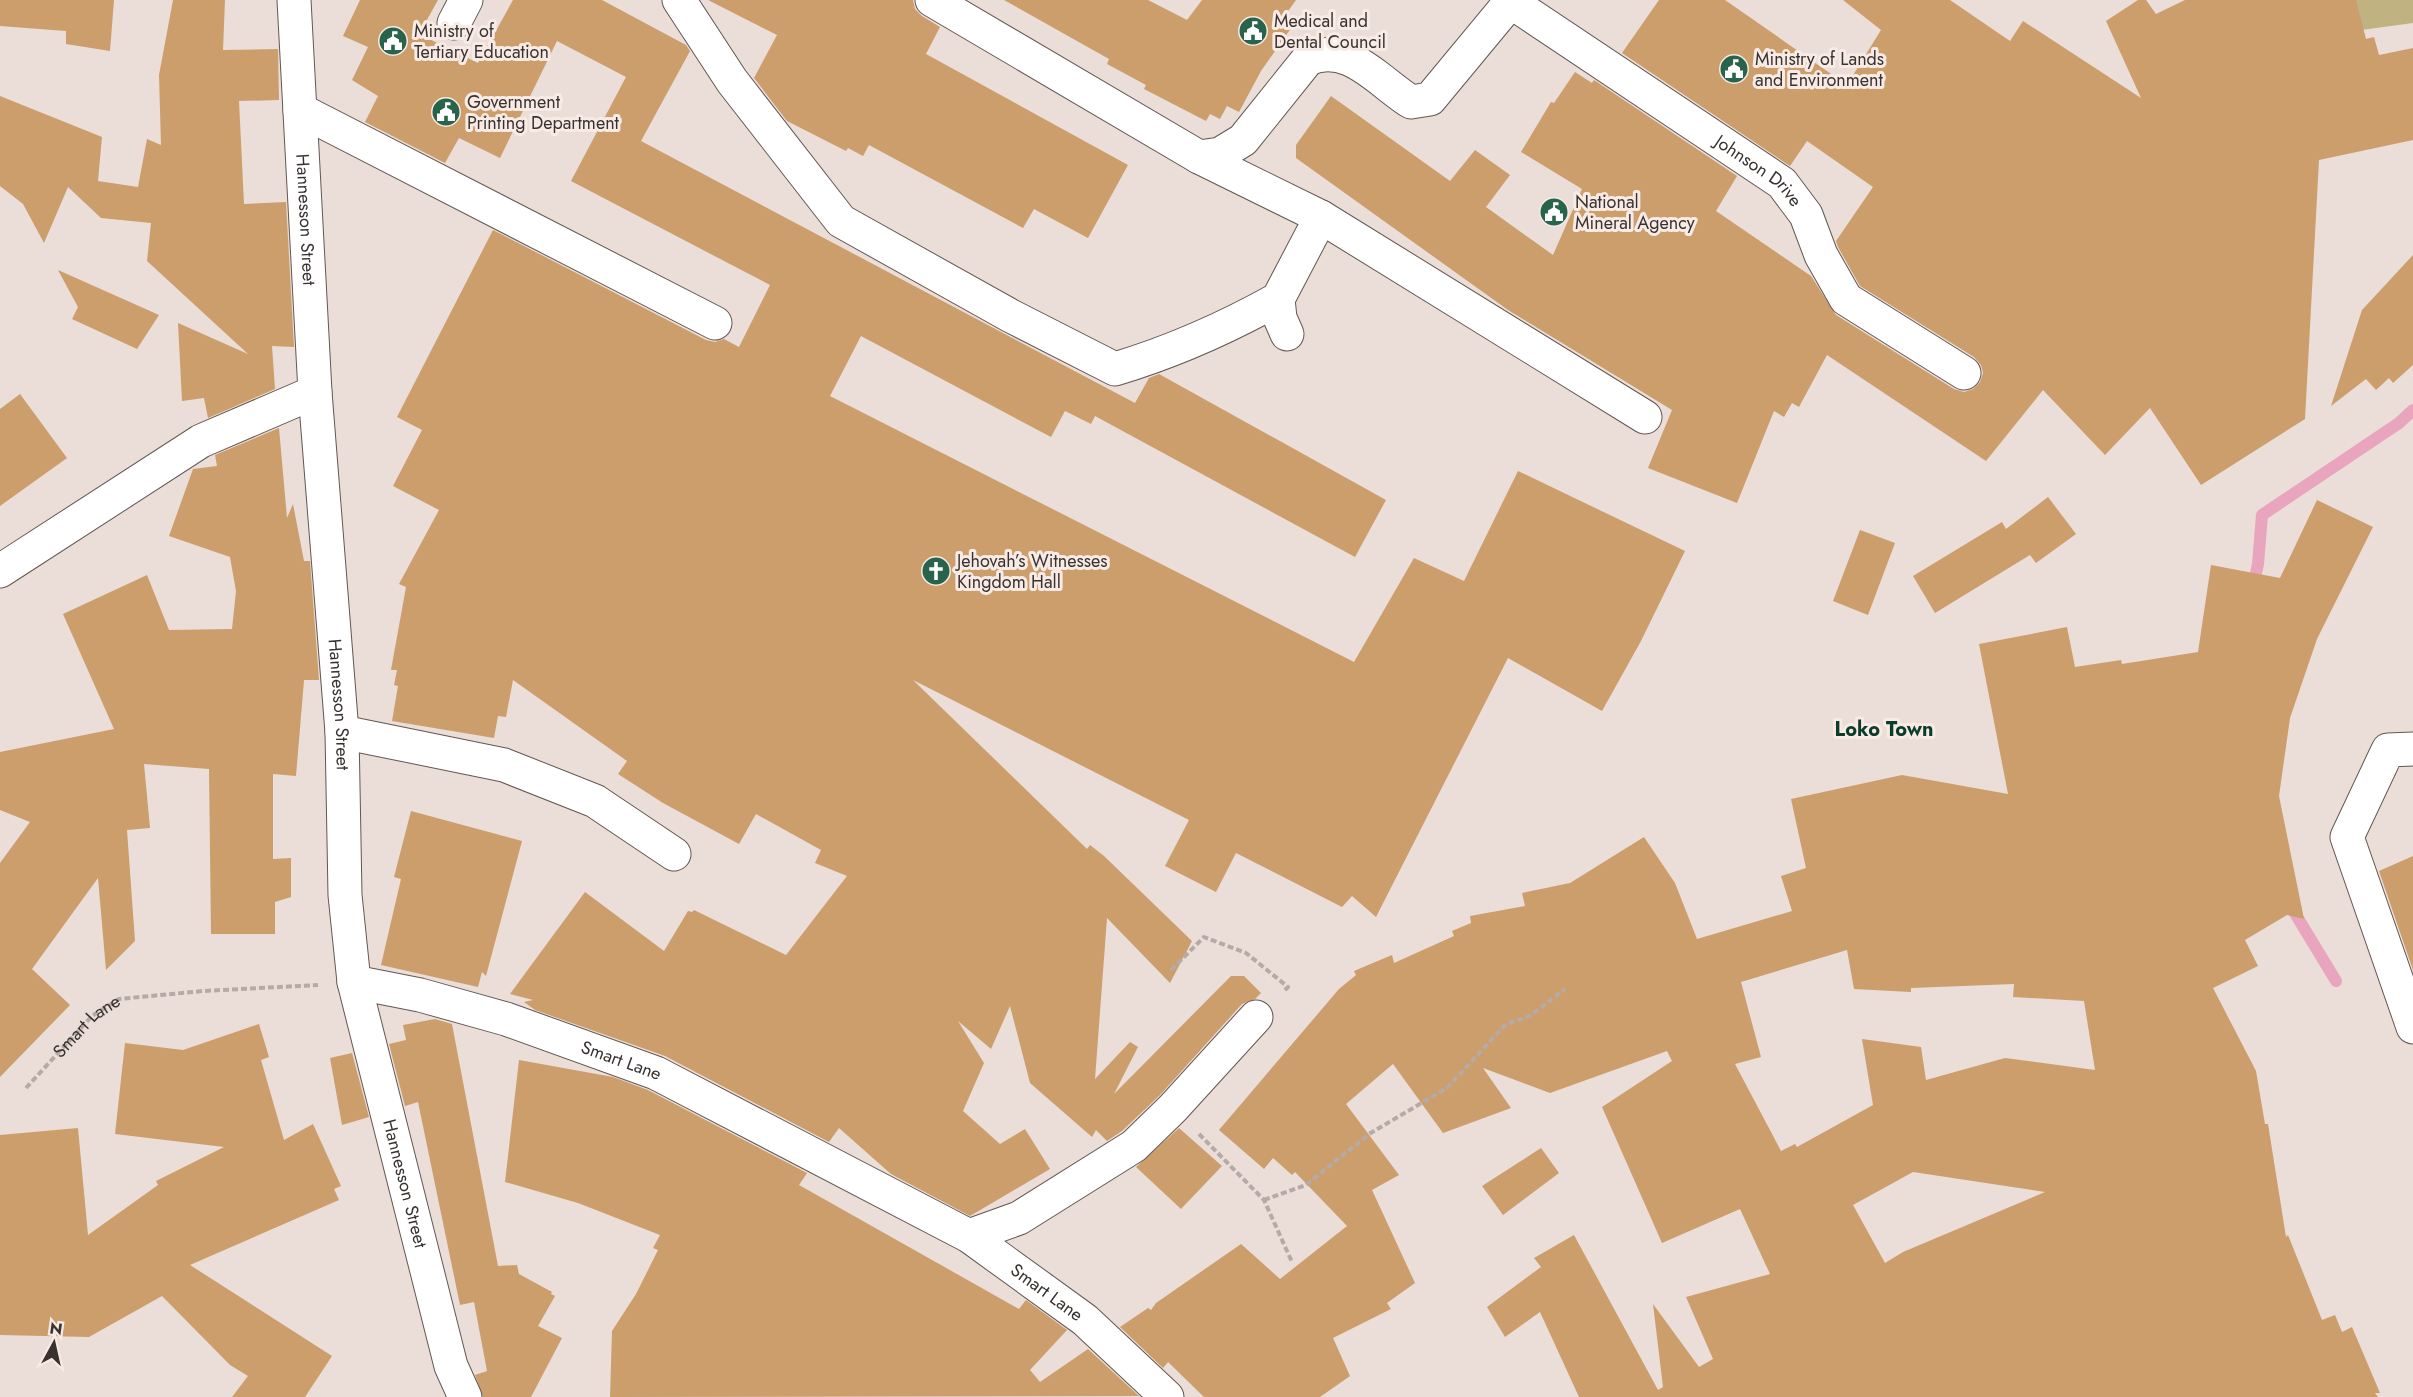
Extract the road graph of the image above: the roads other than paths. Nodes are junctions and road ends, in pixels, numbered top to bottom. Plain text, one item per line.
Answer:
1 (294, 0) edge
2 (678, 0) edge
3 (932, 0) edge
4 (1512, 1) edge
5 (300, 110) junction
6 (1199, 157) junction
7 (1321, 217) junction
8 (1278, 299) junction
9 (715, 323) dead end
10 (1287, 334) dead end
11 (1964, 373) dead end
12 (315, 392) junction
13 (1645, 417) dead end
14 (0, 571) edge
15 (342, 732) junction
16 (2413, 749) edge
17 (674, 854) dead end
18 (354, 982) junction
19 (1256, 1017) road end
20 (2413, 1028) edge
21 (969, 1236) junction
22 (465, 1397) edge
23 (1167, 1397) edge

1 - 5 street, Hannesson Street
2 - 8 street
3 - 6 street
4 - 6 street
4 - 11 street, Johnson Drive
5 - 9 street
5 - 12 street, Hannesson Street
6 - 7 street
7 - 8 street
7 - 13 street
8 - 10 street
12 - 14 street
12 - 15 street, Hannesson Street
15 - 17 street
15 - 18 street, Hannesson Street
16 - 20 street
18 - 21 street, Smart Lane
18 - 22 street, Hannesson Street
19 - 21 street
21 - 23 street, Smart Lane

